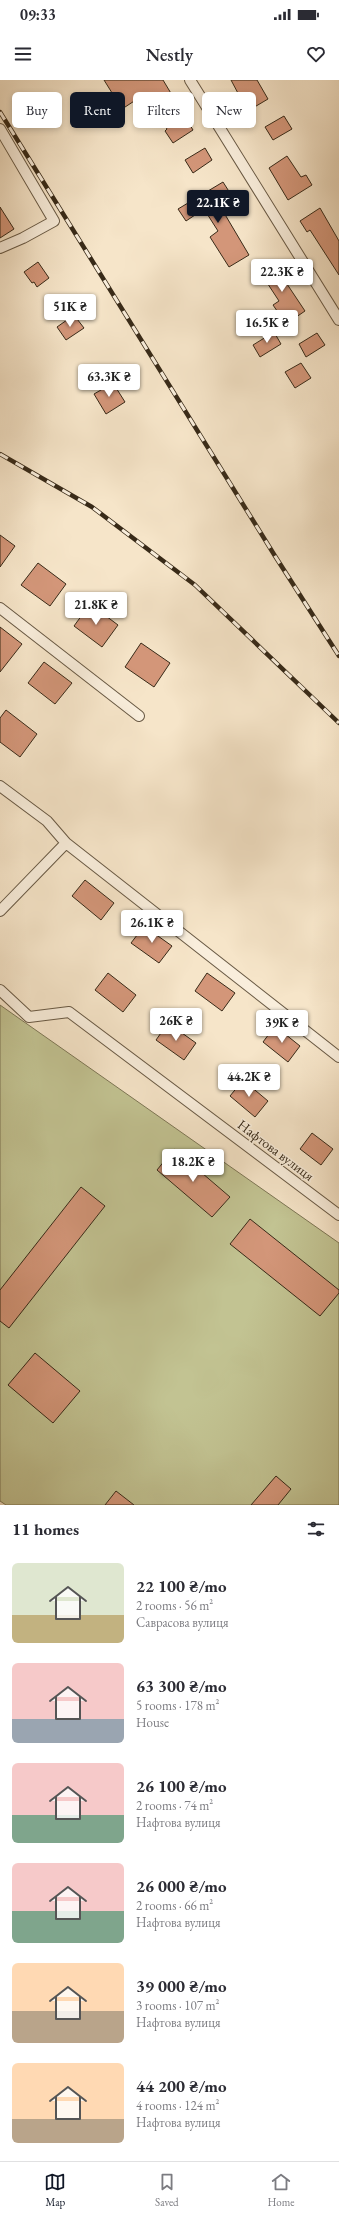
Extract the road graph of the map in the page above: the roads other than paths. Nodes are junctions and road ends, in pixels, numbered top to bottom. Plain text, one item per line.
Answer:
1 (190, 80) edge
2 (0, 129) edge
3 (0, 248) edge
4 (339, 320) edge
5 (0, 608) edge
6 (139, 716) dead end
7 (0, 786) edge
8 (66, 843) junction
9 (0, 911) edge
10 (0, 990) edge
11 (339, 1057) edge
12 (339, 1215) edge

1 - 4 street
2 - 3 street
5 - 6 street
7 - 8 street
8 - 9 street
8 - 11 street
10 - 12 street, Нафтова вулиця

